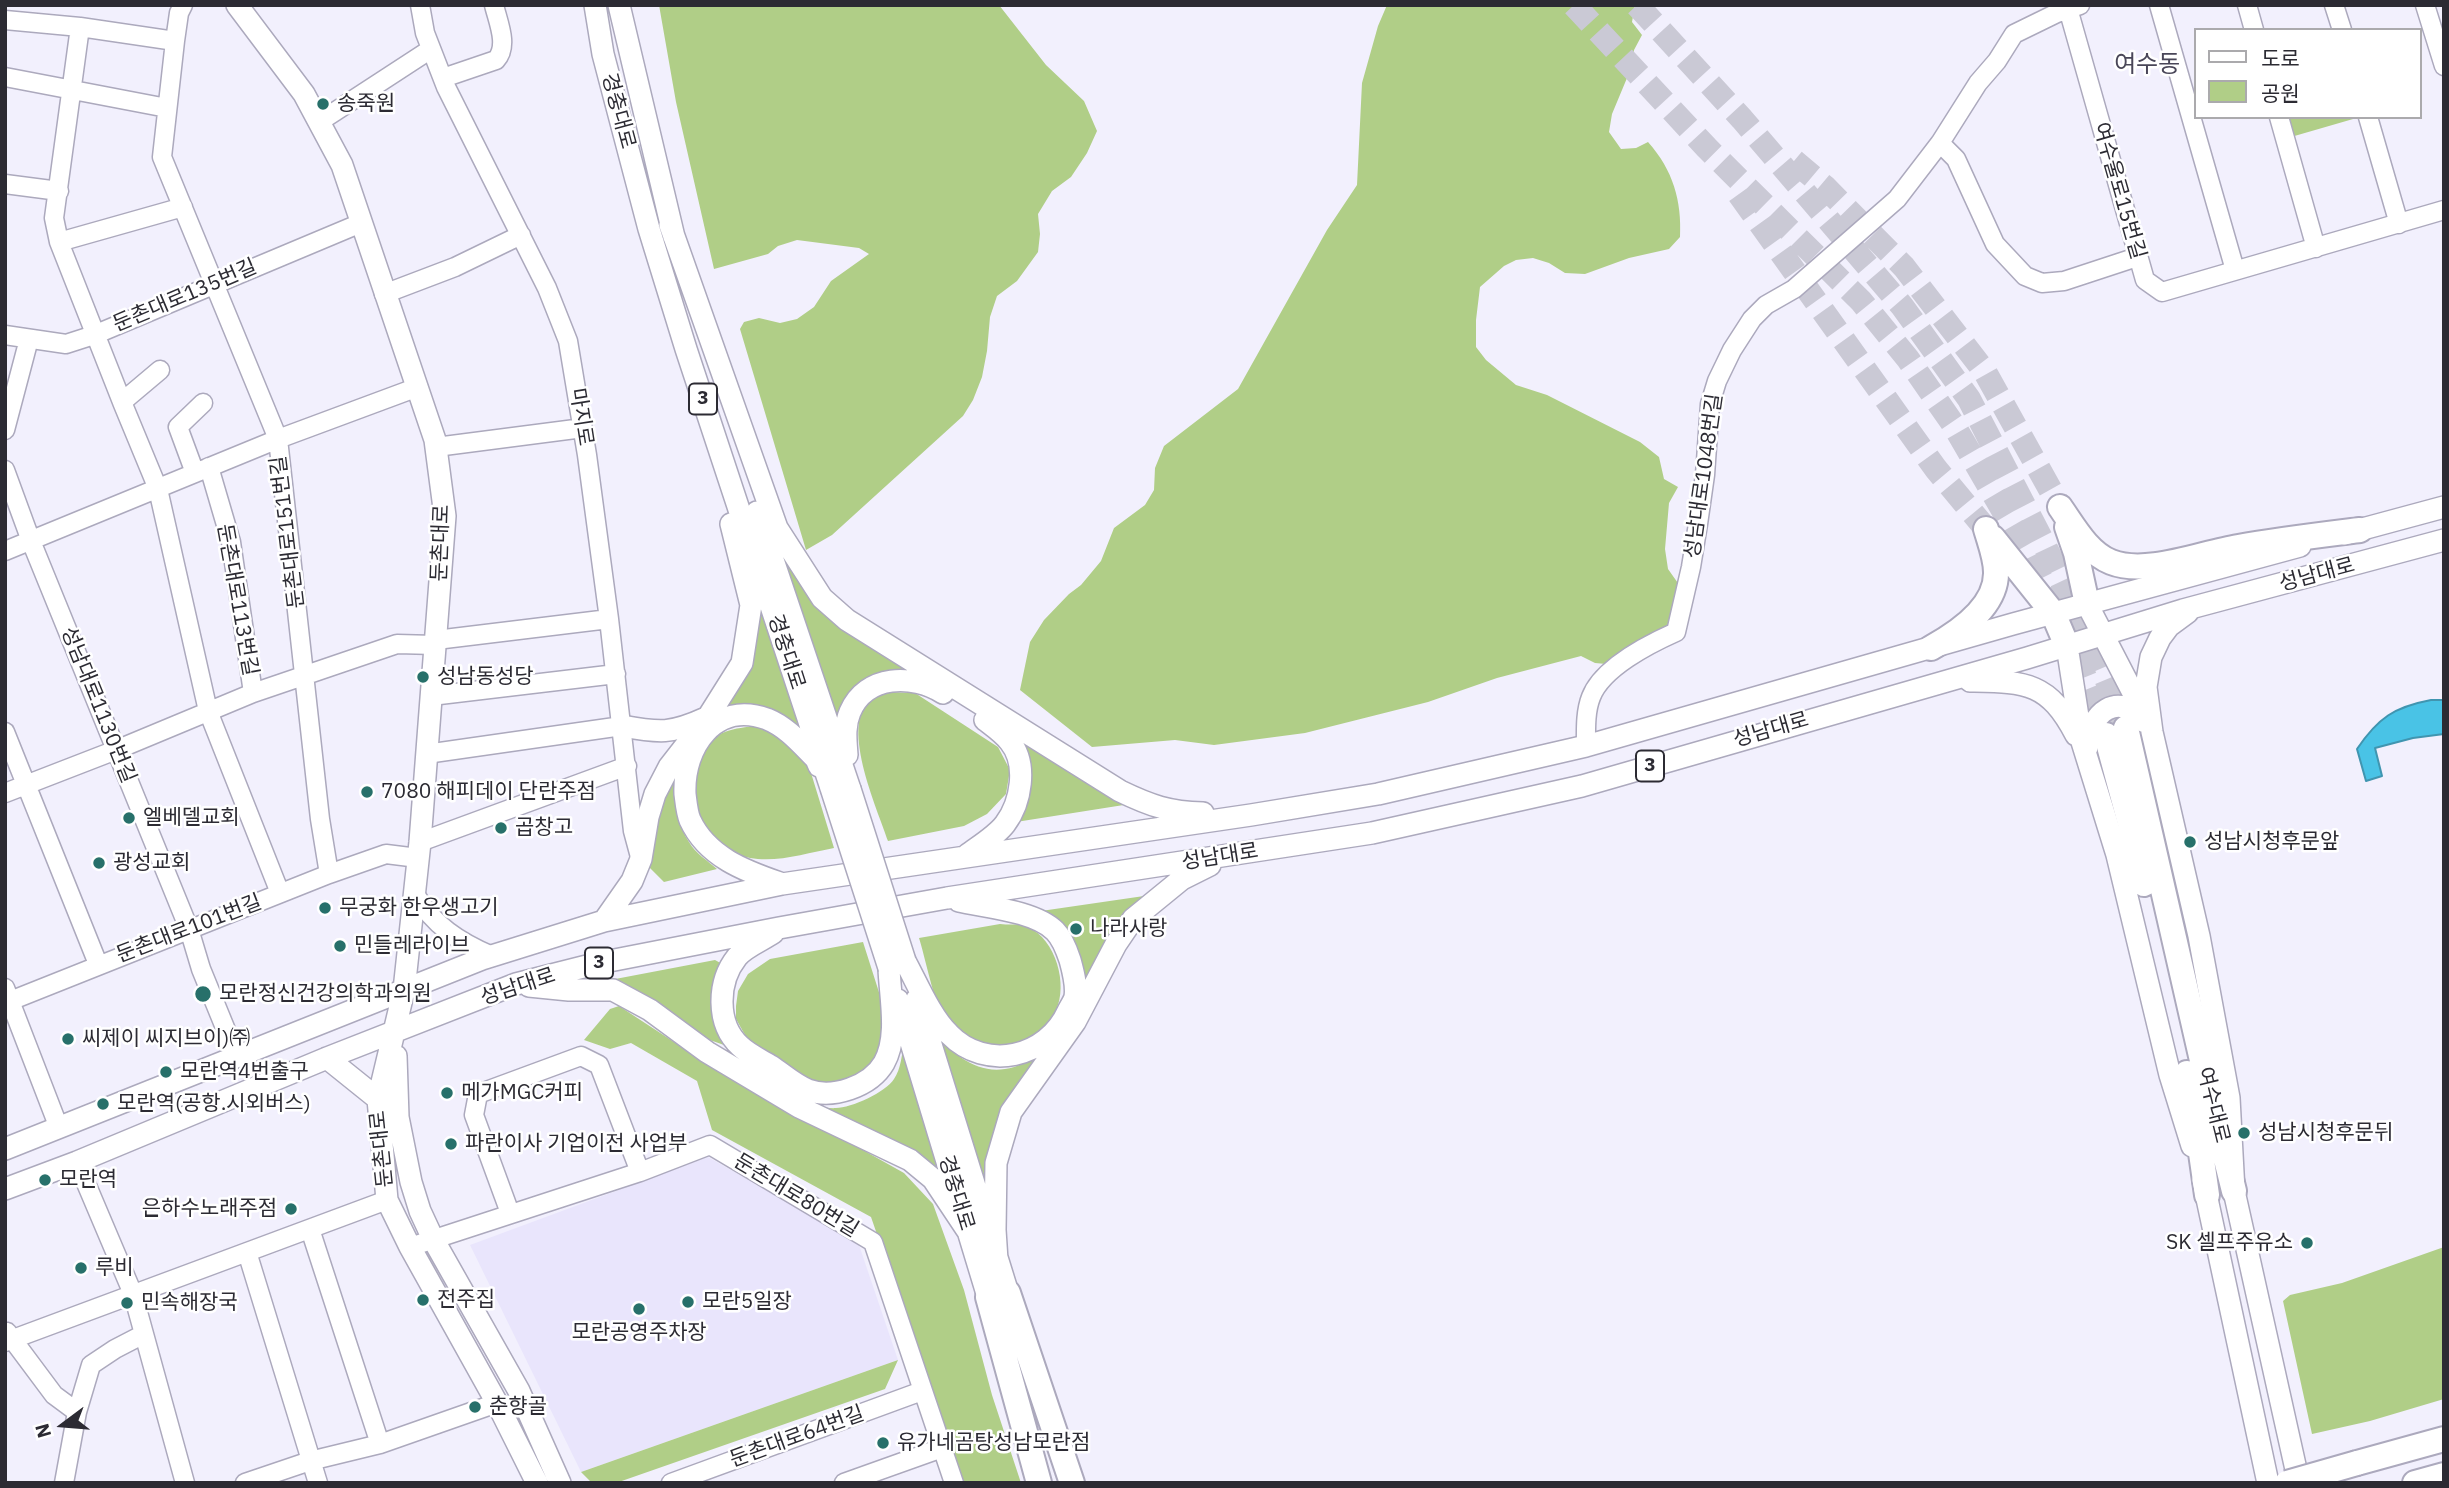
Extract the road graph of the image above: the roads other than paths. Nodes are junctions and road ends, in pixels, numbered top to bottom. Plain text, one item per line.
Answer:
1 (237, 5) edge
2 (420, 5) edge
3 (494, 5) edge
4 (595, 5) edge
5 (619, 5) edge
6 (2159, 5) edge
7 (2247, 5) edge
8 (2334, 5) edge
9 (2424, 5) edge
10 (2072, 6) edge
11 (177, 8) edge
12 (5, 20) edge
13 (80, 27) junction
14 (2253, 28) edge
15 (2341, 28) edge
16 (174, 41) junction
17 (431, 49) junction
18 (2444, 66) edge
19 (5, 77) edge
20 (443, 78) junction
21 (72, 91) junction
22 (167, 108) junction
23 (2280, 119) edge
24 (2369, 119) edge
25 (319, 122) junction
26 (1940, 143) junction
27 (5, 184) edge
28 (59, 191) junction
29 (183, 207) junction
30 (2444, 210) edge
31 (361, 223) junction
32 (2399, 224) junction
33 (670, 225) junction
34 (521, 235) junction
35 (59, 242) junction
36 (2315, 247) junction
37 (2137, 257) junction
38 (2235, 271) junction
39 (214, 284) junction
40 (384, 294) junction
41 (5, 335) edge
42 (94, 335) junction
43 (29, 339) junction
44 (686, 349) junction
45 (160, 370) dead end
46 (418, 387) junction
47 (122, 402) junction
48 (204, 403) dead end
49 (583, 428) junction
50 (5, 430) edge
51 (278, 439) junction
52 (436, 447) junction
53 (5, 470) edge
54 (202, 470) junction
55 (158, 489) junction
56 (2444, 507) edge
57 (2360, 530) junction
58 (2444, 540) edge
59 (31, 541) junction
60 (5, 551) edge
61 (2087, 604) junction
62 (2203, 605) junction
63 (2053, 613) junction
64 (609, 620) junction
65 (2102, 635) junction
66 (435, 642) junction
67 (2067, 646) junction
68 (1931, 648) junction
69 (616, 674) junction
70 (305, 676) junction
71 (1945, 681) junction
72 (253, 693) junction
73 (431, 696) junction
74 (208, 711) junction
75 (708, 717) junction
76 (622, 726) junction
77 (5, 732) edge
78 (2152, 732) junction
79 (1586, 746) junction
80 (116, 750) junction
81 (426, 754) junction
82 (2087, 759) junction
83 (626, 766) junction
84 (25, 785) junction
85 (841, 788) junction
86 (5, 793) edge
87 (1251, 816) junction
88 (419, 850) junction
89 (967, 855) junction
90 (1226, 856) junction
91 (641, 859) junction
92 (329, 874) junction
93 (782, 884) junction
94 (280, 893) junction
95 (415, 894) junction
96 (947, 898) junction
97 (604, 921) junction
98 (779, 928) junction
99 (189, 929) junction
100 (492, 956) junction
101 (98, 964) junction
102 (897, 964) junction
103 (516, 984) junction
104 (404, 990) junction
105 (7, 997) edge
106 (395, 1033) junction
107 (237, 1057) junction
108 (327, 1058) junction
109 (377, 1099) junction
110 (59, 1128) junction
111 (5, 1149) edge
112 (77, 1162) junction
113 (640, 1172) junction
114 (5, 1189) edge
115 (2234, 1191) junction
116 (2207, 1195) junction
117 (387, 1200) junction
118 (510, 1213) junction
119 (310, 1229) junction
120 (967, 1230) junction
121 (433, 1239) junction
122 (410, 1247) junction
123 (247, 1252) junction
124 (997, 1260) junction
125 (133, 1294) junction
126 (998, 1295) junction
127 (144, 1334) junction
128 (8, 1337) edge
129 (1014, 1385) junction
130 (1039, 1389) junction
131 (922, 1391) junction
132 (497, 1404) junction
133 (76, 1412) junction
134 (2444, 1440) edge
135 (380, 1444) junction
136 (942, 1448) junction
137 (310, 1461) junction
138 (2444, 1475) edge
139 (64, 1483) edge
140 (185, 1483) edge
141 (245, 1483) edge
142 (318, 1483) edge
143 (537, 1483) edge
144 (559, 1483) edge
145 (671, 1483) edge
146 (844, 1483) edge
147 (954, 1483) edge
148 (1039, 1483) edge
149 (1047, 1483) edge
150 (1072, 1483) edge
151 (1082, 1483) edge
152 (2268, 1483) edge
153 (2287, 1483) edge
154 (2299, 1483) edge
155 (2415, 1483) edge

1 - 25 main road, 둔촌대로
2 - 17 street, 마지로
3 - 20 street
4 - 44 main road, 경충대로 / 3
5 - 33 main road, 경충대로 / 3
6 - 38 street
7 - 14 street
8 - 15 street
9 - 18 street
10 - 26 street, 성남대로1048번길
10 - 37 street, 여수울로15번길
11 - 16 street, 둔촌대로151번길
12 - 13 street
13 - 16 street
13 - 21 street
16 - 22 street, 둔촌대로151번길
17 - 20 street, 마지로
17 - 25 street
19 - 21 street
20 - 34 street, 마지로
21 - 22 street
21 - 28 street
22 - 29 street, 둔촌대로151번길
23 - 36 street
24 - 32 street
25 - 31 main road, 둔촌대로
26 - 37 street
26 - 79 street, 성남대로1048번길
27 - 28 street
28 - 35 street
29 - 35 street
29 - 39 street, 둔촌대로151번길
30 - 32 street, 여수울로15번길
31 - 39 street, 둔촌대로135번길
31 - 40 main road, 둔촌대로
32 - 36 street, 여수울로15번길
33 - 85 main road, 경충대로 / 3
33 - 87 main road
34 - 40 street
34 - 49 street, 마지로
35 - 42 street
36 - 38 street, 여수울로15번길
37 - 38 street, 여수울로15번길
39 - 42 street, 둔촌대로135번길
39 - 51 street, 둔촌대로151번길
40 - 46 main road, 둔촌대로
41 - 43 street, 둔촌대로135번길
42 - 43 street, 둔촌대로135번길
42 - 47 street
43 - 50 street
44 - 75 main road
44 - 85 main road, 경충대로 / 3
45 - 47 street
46 - 51 street
46 - 52 main road, 둔촌대로
47 - 55 street
48 - 54 street, 둔촌대로113번길
49 - 52 street
49 - 64 street, 마지로
51 - 54 street
51 - 70 street, 둔촌대로151번길
52 - 66 main road, 둔촌대로
53 - 59 street, 성남대로1130번길
54 - 55 street
54 - 72 street, 둔촌대로113번길
55 - 59 street
55 - 74 street
56 - 57 main road, 성남대로
57 - 61 main road, 성남대로
57 - 61 highway
58 - 62 main road, 성남대로
59 - 60 street
59 - 80 street, 성남대로1130번길
61 - 63 main road, 성남대로 / 3
61 - 65 main road
62 - 65 main road, 성남대로
62 - 78 main road
63 - 67 highway
63 - 68 main road, 성남대로 / 3
63 - 68 highway
64 - 66 street
64 - 69 street, 마지로
65 - 67 main road, 성남대로 / 3
65 - 78 main road
66 - 70 street, 둔촌대로113번길
66 - 73 main road, 둔촌대로
67 - 71 main road, 성남대로 / 3
67 - 82 main road
68 - 79 main road, 성남대로 / 3
69 - 73 street
69 - 76 street, 마지로
70 - 72 street, 둔촌대로113번길
70 - 92 street, 둔촌대로151번길
71 - 82 main road
71 - 90 main road, 성남대로 / 3
72 - 74 street, 둔촌대로113번길
73 - 81 main road, 둔촌대로
74 - 80 street, 둔촌대로113번길
74 - 94 street, 둔촌대로101번길
75 - 76 main road
75 - 91 main road
76 - 81 street
76 - 83 street, 마지로
77 - 84 street
78 - 82 main road
78 - 115 main road
79 - 87 main road, 성남대로 / 3
80 - 84 street, 둔촌대로113번길
80 - 99 street, 성남대로1130번길
81 - 88 main road, 둔촌대로
82 - 116 main road
83 - 88 street
83 - 91 street, 마지로
84 - 86 street, 둔촌대로113번길
84 - 101 street, 둔촌대로101번길
85 - 89 main road
85 - 93 main road
85 - 102 main road, 경충대로 / 3, bridge
87 - 89 main road, 성남대로 / 3
88 - 92 street, 둔촌대로101번길
88 - 95 main road, 둔촌대로
89 - 93 main road, 성남대로 / 3
90 - 96 main road, 성남대로 / 3
90 - 124 main road
91 - 97 main road
92 - 94 street, 둔촌대로101번길
93 - 97 main road, 성남대로 / 3
94 - 99 street, 둔촌대로101번길
95 - 100 street
95 - 104 main road, 둔촌대로
96 - 98 main road, 성남대로 / 3
96 - 102 main road
97 - 100 main road, 성남대로 / 3
98 - 102 main road
98 - 103 main road, 성남대로 / 3
99 - 101 street, 둔촌대로101번길
99 - 107 street, 성남대로1130번길
100 - 104 main road, 성남대로 / 3
101 - 105 street, 둔촌대로101번길
102 - 120 main road, 경충대로
102 - 124 main road, 경충대로
103 - 106 main road, 성남대로 / 3
103 - 120 main road
104 - 106 main road, 둔촌대로
104 - 107 main road, 성남대로 / 3
105 - 110 street
106 - 108 main road, 성남대로 / 3
106 - 109 main road, 둔촌대로
106 - 121 main road, 둔촌대로
107 - 110 main road, 성남대로 / 3
108 - 109 main road
108 - 112 main road, 성남대로 / 3
109 - 117 main road, 둔촌대로
110 - 111 main road, 성남대로 / 3
112 - 114 main road, 성남대로 / 3
112 - 125 street
113 - 118 street, 둔촌대로80번길
113 - 118 street
113 - 131 street, 둔촌대로80번길
115 - 116 highway, 여수대로
115 - 154 main road, 여수대로
116 - 152 main road, 여수대로
117 - 119 street
117 - 122 main road, 둔촌대로
118 - 121 street, 둔촌대로80번길
119 - 123 street
119 - 135 street
120 - 126 main road, 경충대로
121 - 122 street, 둔촌대로80번길
121 - 144 main road, 둔촌대로
122 - 132 main road, 둔촌대로
123 - 125 street
123 - 137 street
124 - 126 main road, 경충대로
125 - 127 street
125 - 128 street
126 - 129 highway
126 - 130 highway
127 - 133 street
127 - 140 street
128 - 133 street
129 - 148 highway
129 - 149 highway
130 - 150 highway
130 - 151 highway
131 - 136 street, 둔촌대로80번길
131 - 145 street, 둔촌대로64번길
132 - 135 street
132 - 143 main road, 둔촌대로
133 - 139 street
134 - 153 highway, bridge
135 - 137 street
136 - 146 street
136 - 147 street, 둔촌대로80번길
137 - 141 street
137 - 142 street
138 - 155 highway

